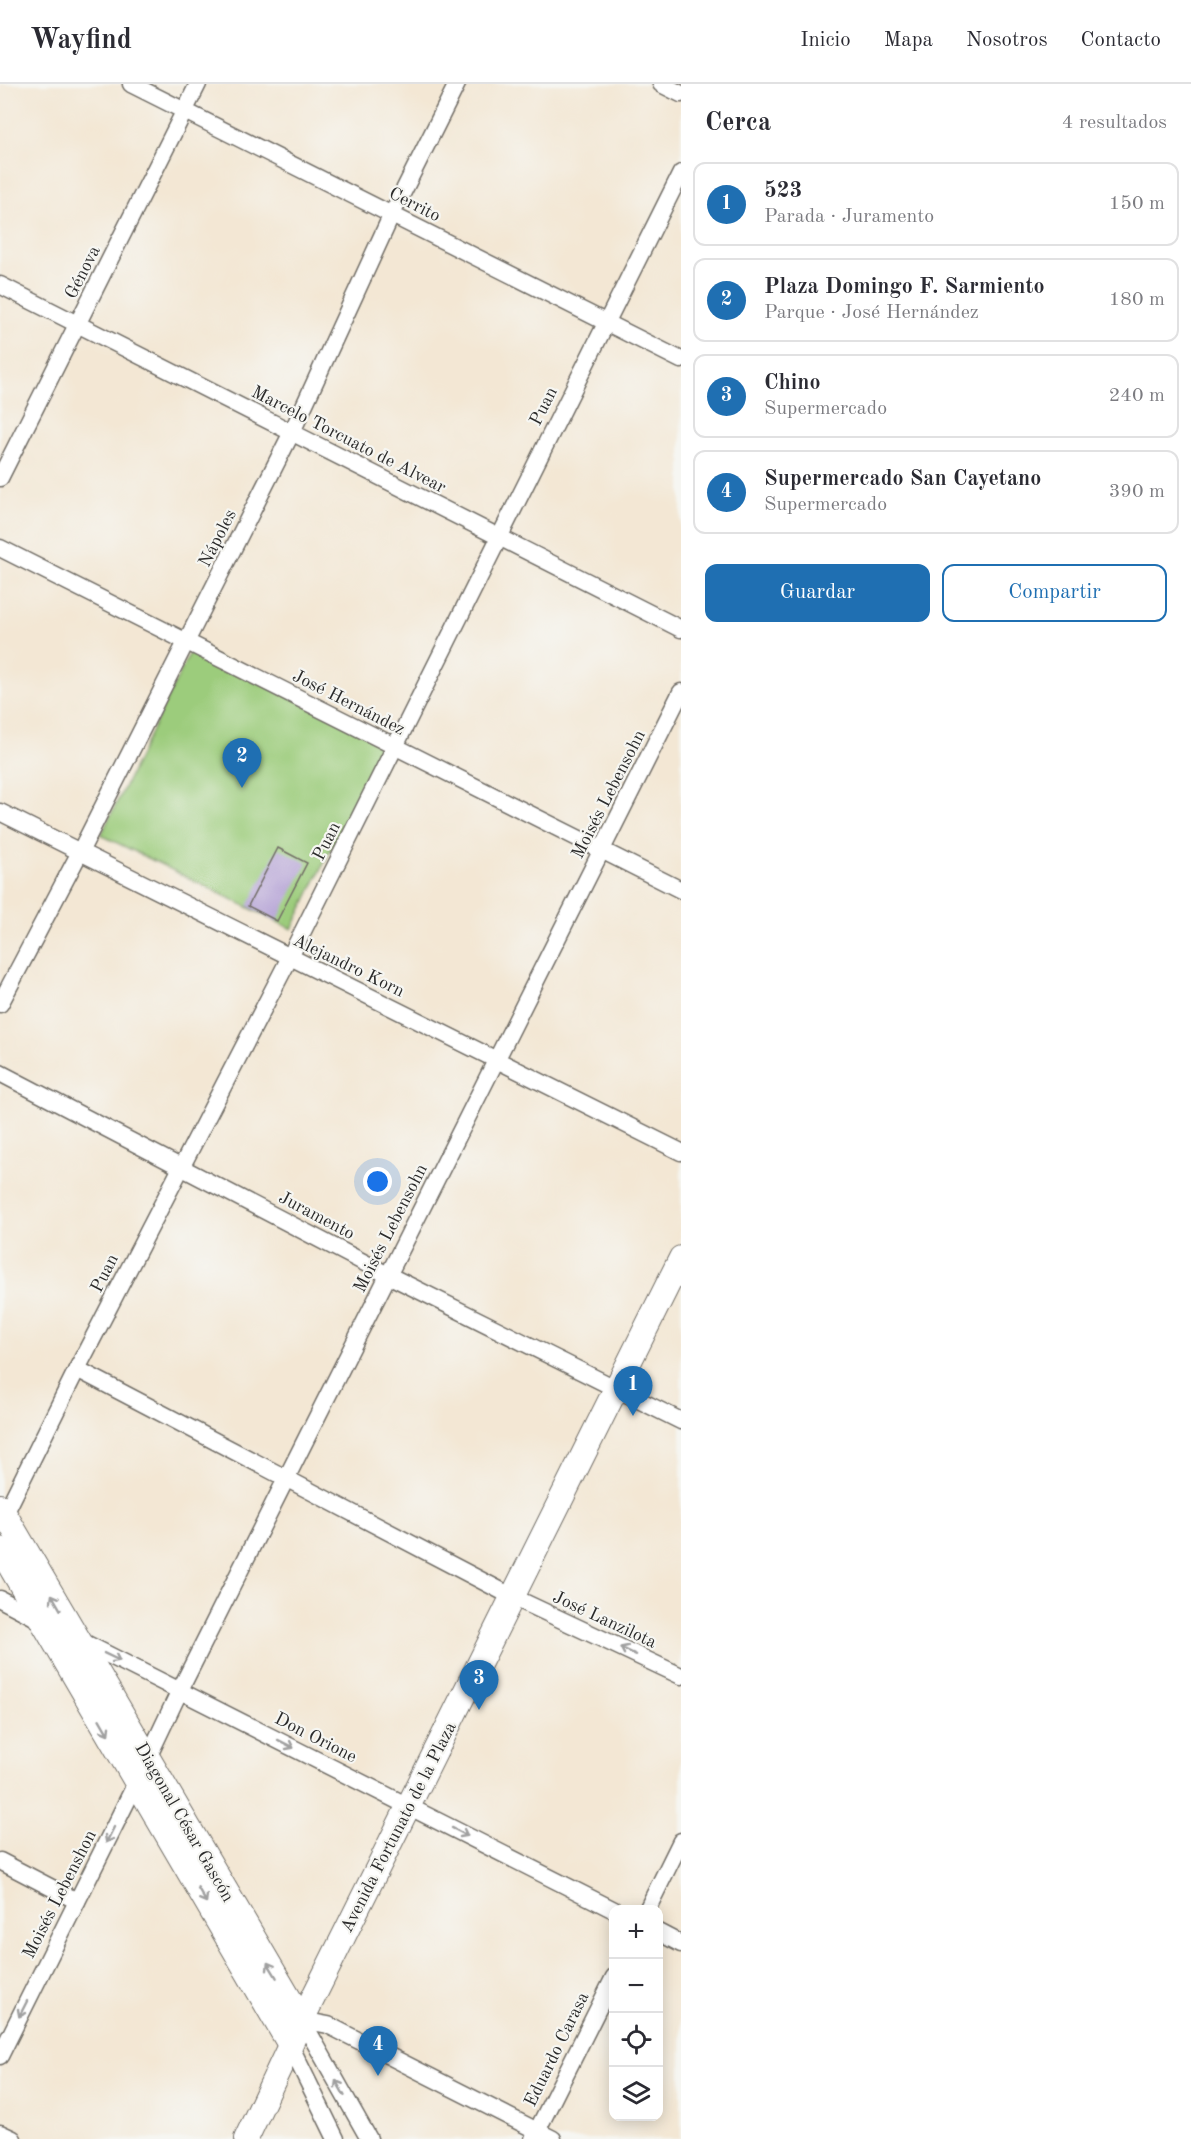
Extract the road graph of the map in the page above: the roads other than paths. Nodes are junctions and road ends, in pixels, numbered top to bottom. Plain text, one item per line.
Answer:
1 (131, 84) edge
2 (198, 84) edge
3 (457, 84) edge
4 (661, 84) edge
5 (681, 94) edge
6 (185, 111) junction
7 (681, 173) edge
8 (392, 214) junction
9 (0, 285) edge
10 (606, 323) junction
11 (78, 324) junction
12 (681, 360) edge
13 (292, 432) junction
14 (0, 478) edge
15 (499, 537) junction
16 (0, 549) edge
17 (681, 629) edge
18 (186, 642) junction
19 (681, 692) edge
20 (395, 746) junction
21 (0, 812) edge
22 (601, 850) junction
23 (80, 852) junction
24 (681, 890) edge
25 (290, 957) junction
26 (0, 1004) edge
27 (496, 1060) junction
28 (0, 1073) edge
29 (681, 1152) edge
30 (182, 1166) junction
31 (681, 1258) edge
32 (388, 1275) junction
33 (77, 1369) junction
34 (617, 1389) junction
35 (681, 1420) edge
36 (286, 1480) junction
37 (2, 1514) edge
38 (0, 1549) edge
39 (513, 1597) junction
40 (0, 1599) edge
41 (41, 1620) junction
42 (78, 1640) junction
43 (681, 1676) edge
44 (180, 1690) junction
45 (148, 1759) junction
46 (136, 1783) junction
47 (408, 1806) junction
48 (681, 1842) edge
49 (0, 1861) edge
50 (77, 1901) junction
51 (650, 1905) edge
52 (609, 1907) edge
53 (663, 1935) edge
54 (681, 1944) edge
55 (609, 1987) edge
56 (302, 2020) junction
57 (290, 2045) junction
58 (0, 2056) edge
59 (0, 2133) edge
60 (535, 2135) edge
61 (13, 2139) edge
62 (246, 2139) edge
63 (336, 2139) edge
64 (369, 2139) edge
65 (553, 2139) edge

1 - 6 street, Cerrito
2 - 6 street, Génova
3 - 8 street, Nápoles
4 - 5 street
6 - 8 street, Cerrito
6 - 11 street, Génova
7 - 10 street, Puan
8 - 10 street, Cerrito
8 - 13 street, Nápoles
9 - 11 street, Marcelo Torcuato de Alvear
10 - 12 street, Cerrito
10 - 15 street, Puan
11 - 13 street, Marcelo Torcuato de Alvear
11 - 14 street, Génova
13 - 15 street, Marcelo Torcuato de Alvear
13 - 18 street, Nápoles
15 - 17 street, Marcelo Torcuato de Alvear
15 - 20 street, Puan
16 - 18 street, José Hernández
18 - 20 street, José Hernández
18 - 23 street, Nápoles
19 - 22 street, Moisés Lebensohn
20 - 22 street, José Hernández
20 - 25 street, Puan
21 - 23 street, Alejandro Korn
22 - 24 street, José Hernández
22 - 27 street, Moisés Lebensohn
23 - 25 street, Alejandro Korn
23 - 26 street, Nápoles
25 - 27 street, Alejandro Korn
25 - 30 street, Puan
27 - 29 street, Alejandro Korn
27 - 32 street, Moisés Lebensohn
28 - 30 street, Juramento
30 - 32 street, Juramento
30 - 33 street, Puan
31 - 34 street, Avenida Fortunato de la Plaza
32 - 34 street, Juramento
32 - 36 street, Moisés Lebensohn
33 - 36 street, José Lanzilota
33 - 37 street, Puan
34 - 35 street, Juramento
34 - 39 street, Avenida Fortunato de la Plaza
36 - 39 street, José Lanzilota
36 - 44 street, Moisés Lebensohn
42 -> 37 street, Diagonal César Gascón
38 - 41 street, Diagonal César Gascón
43 -> 39 street, José Lanzilota
39 - 47 street, Avenida Fortunato de la Plaza
40 - 41 street, Don Orione
41 - 42 street, Don Orione
41 -> 46 street, Diagonal César Gascón
42 -> 44 street, Don Orione
42 - 45 street, Diagonal César Gascón
44 - 45 street, Moisés Lebensohn
44 -> 47 street, Don Orione
45 - 46 street, Moisés Lebensohn
56 -> 45 street, Diagonal César Gascón
46 -> 50 street, Moisés Lebenshon
46 -> 57 street, Diagonal César Gascón
47 -> 52 street, Don Orione
47 - 56 street, Avenida Fortunato de la Plaza
48 - 51 street
49 - 50 street
50 -> 58 street, Moisés Lebenshon
53 - 54 street
55 - 60 street, Eduardo Carasa
56 - 57 street, Avenida Fortunato de la Plaza
56 - 60 street
64 -> 56 street, Diagonal César Gascón
57 - 62 street, Avenida Fortunato de la Plaza
57 - 63 street, Diagonal César Gascón
59 - 61 street
60 - 65 street

